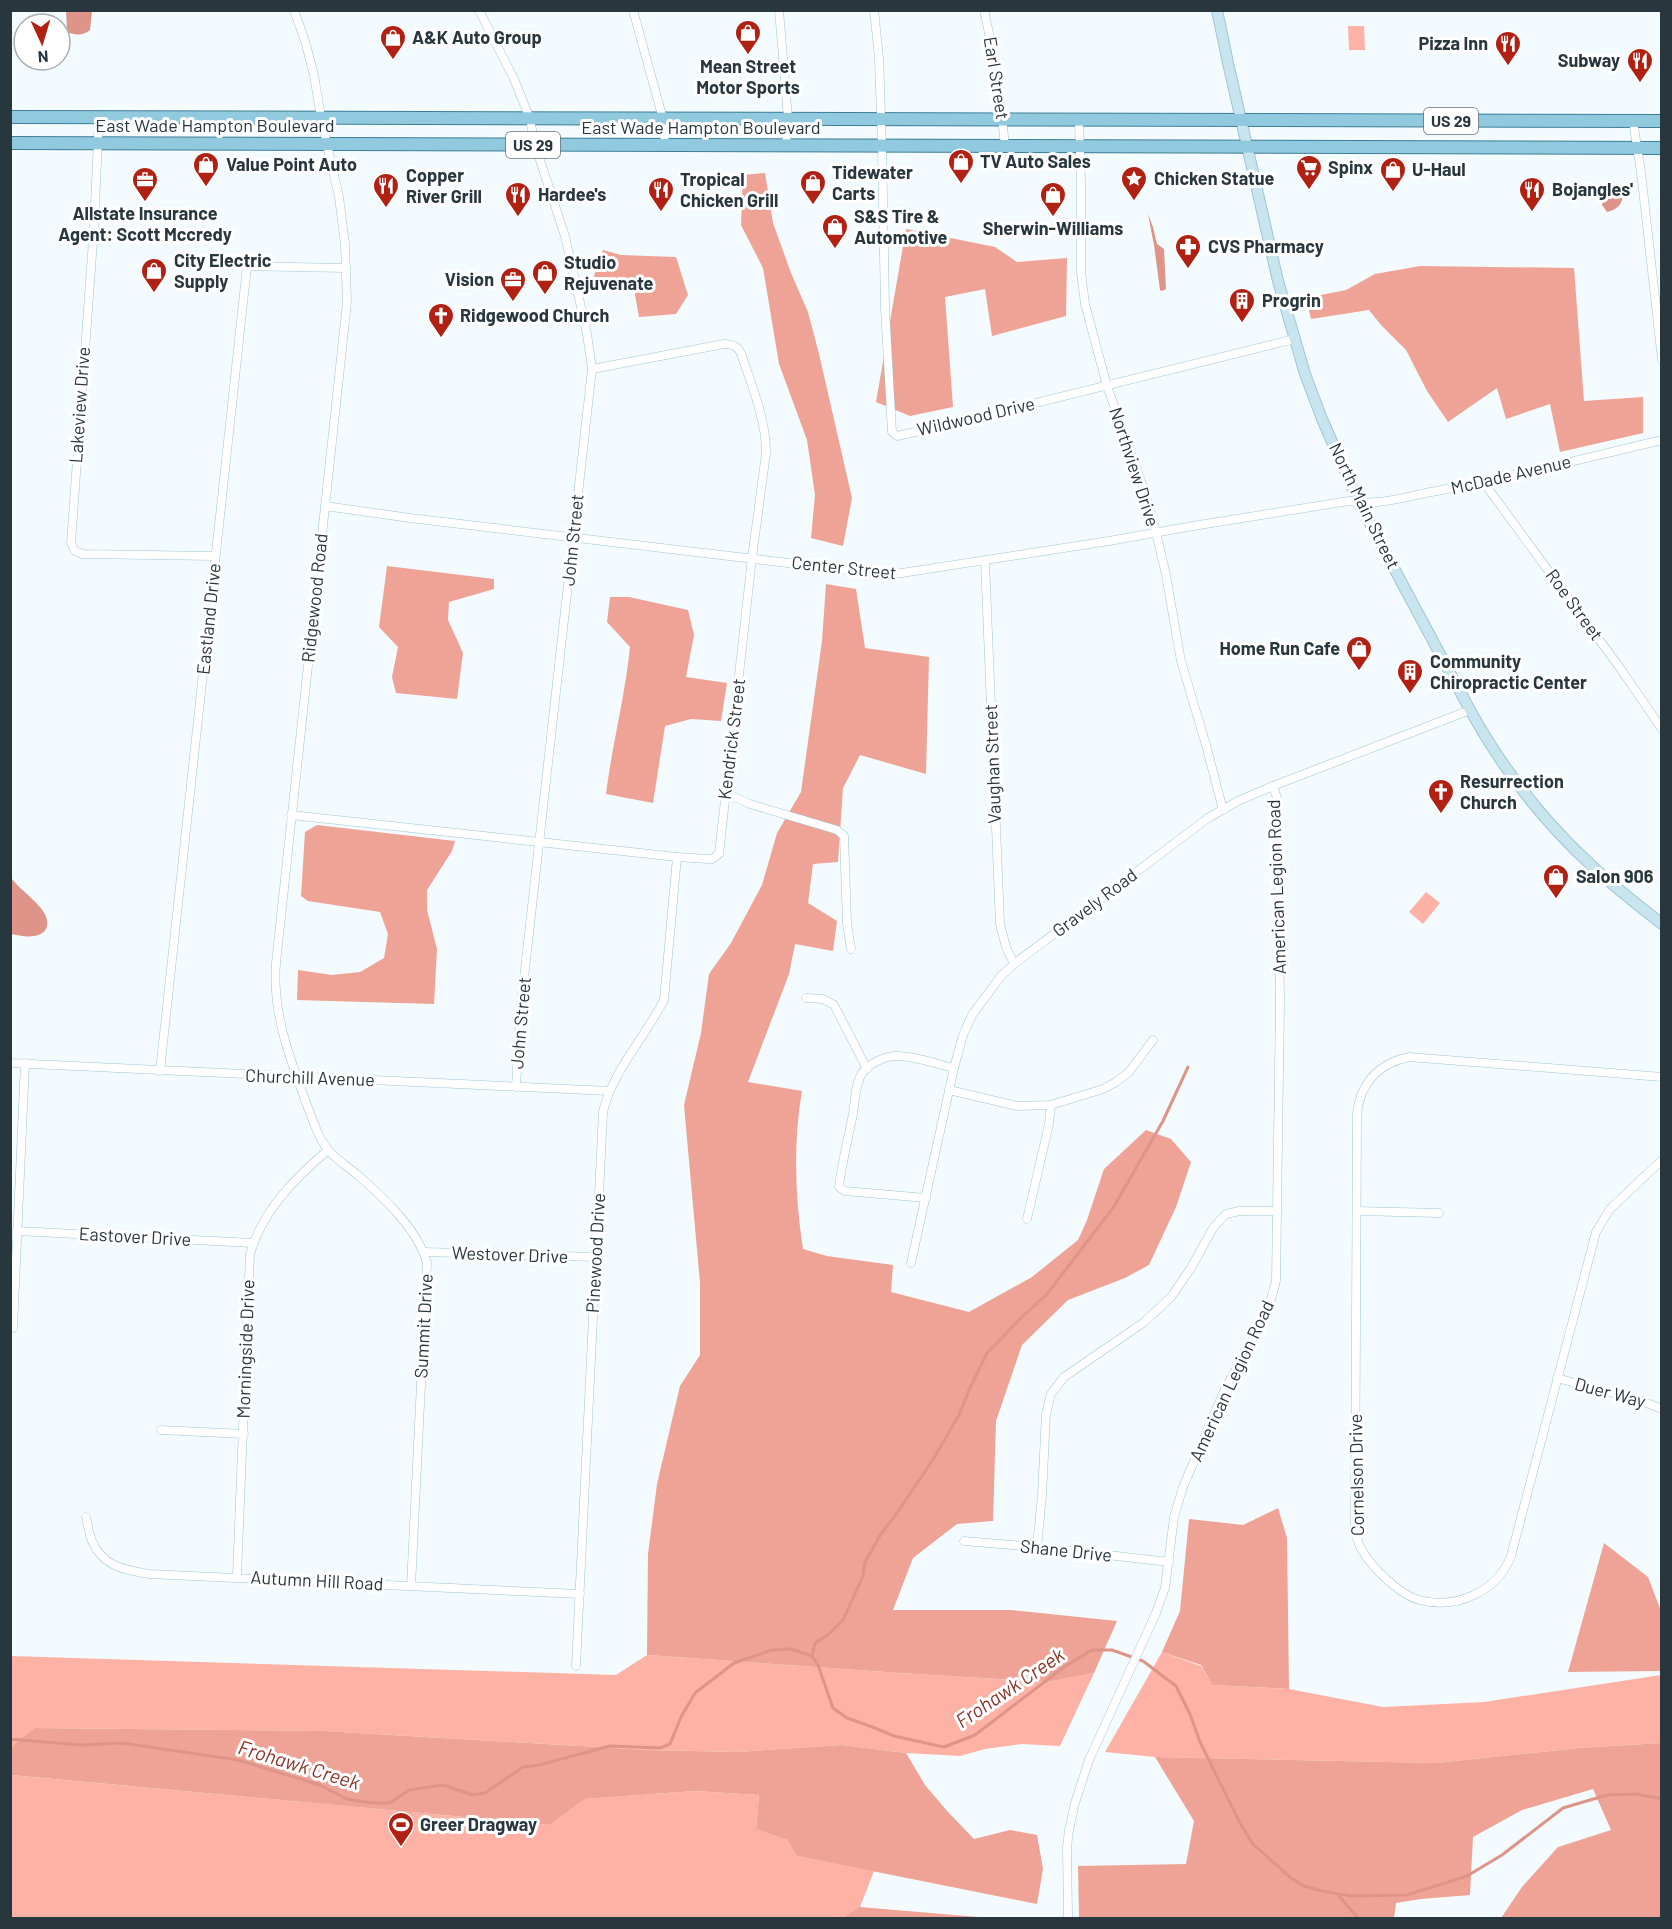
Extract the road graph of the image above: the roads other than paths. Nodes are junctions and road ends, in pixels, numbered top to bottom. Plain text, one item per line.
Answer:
1 (294, 10) edge
2 (479, 10) edge
3 (633, 10) edge
4 (779, 10) edge
5 (874, 10) edge
6 (984, 10) edge
7 (1217, 10) edge
8 (10, 117) edge
9 (99, 117) junction
10 (321, 118) junction
11 (788, 118) junction
12 (530, 119) junction
13 (663, 119) junction
14 (1003, 119) junction
15 (881, 120) junction
16 (1078, 120) junction
17 (1240, 120) junction
18 (1633, 121) junction
19 (1662, 121) edge
20 (10, 143) edge
21 (99, 144) junction
22 (327, 144) junction
23 (535, 145) junction
24 (665, 146) junction
25 (786, 146) junction
26 (882, 146) junction
27 (1005, 146) junction
28 (1080, 146) junction
29 (1247, 147) junction
30 (1638, 148) junction
31 (1662, 148) edge
32 (346, 268) junction
33 (1295, 339) junction
34 (1662, 360) edge
35 (592, 369) junction
36 (1107, 386) junction
37 (1662, 440) edge
38 (1484, 483) junction
39 (1359, 503) junction
40 (325, 506) junction
41 (1156, 532) junction
42 (574, 537) junction
43 (215, 556) junction
44 (752, 558) junction
45 (985, 561) junction
46 (1470, 710) junction
47 (1662, 729) edge
48 (1274, 786) junction
49 (725, 793) junction
50 (1223, 810) junction
51 (291, 815) junction
52 (539, 842) junction
53 (677, 857) junction
54 (1662, 924) edge
55 (851, 949) dead end
56 (1014, 964) junction
57 (806, 998) dead end
58 (1153, 1040) dead end
59 (10, 1063) edge
60 (25, 1063) junction
61 (954, 1068) junction
62 (867, 1069) junction
63 (160, 1071) junction
64 (296, 1076) junction
65 (1662, 1077) edge
66 (516, 1087) junction
67 (948, 1090) junction
68 (609, 1091) junction
69 (1051, 1105) junction
70 (328, 1150) junction
71 (1662, 1160) edge
72 (926, 1198) junction
73 (1276, 1210) junction
74 (1356, 1211) junction
75 (1439, 1213) dead end
76 (1027, 1219) dead end
77 (17, 1231) junction
78 (253, 1243) junction
79 (424, 1252) junction
80 (596, 1257) junction
81 (911, 1263) dead end
82 (13, 1328) dead end
83 (1557, 1378) junction
84 (1662, 1409) edge
85 (161, 1430) dead end
86 (244, 1434) junction
87 (86, 1517) dead end
88 (964, 1541) dead end
89 (1037, 1547) junction
90 (1168, 1562) junction
91 (237, 1576) junction
92 (411, 1586) junction
93 (580, 1594) junction
94 (576, 1666) dead end
95 (1068, 1918) edge

1 - 10 street, Ridgewood Road
2 - 12 street, John Street
3 - 13 street
4 - 11 street
5 - 15 street, Wildwood Drive
6 - 14 street, Earl Street
7 - 17 main road, North Main Street
8 - 9 main road, East Wade Hampton Boulevard / US 29
9 - 10 main road, East Wade Hampton Boulevard / US 29
9 - 21 street, Lakeview Drive
10 - 12 main road, East Wade Hampton Boulevard / US 29
10 - 22 street, Ridgewood Road
11 - 13 main road, East Wade Hampton Boulevard / US 29
11 - 15 main road, East Wade Hampton Boulevard / US 29
11 - 25 street
12 - 13 main road, East Wade Hampton Boulevard / US 29
12 - 23 street, John Street
13 - 24 street
14 - 15 main road, East Wade Hampton Boulevard / US 29
14 - 16 main road, East Wade Hampton Boulevard / US 29
14 - 27 street, Earl Street
15 - 26 street, Wildwood Drive
16 - 17 main road, East Wade Hampton Boulevard / US 29
16 - 28 street, Northview Drive
17 - 18 main road, US 29
17 - 29 main road, North Main Street
18 - 19 main road, US 29
18 - 30 street
20 - 21 main road, East Wade Hampton Boulevard / US 29
21 - 22 main road, East Wade Hampton Boulevard / US 29
21 - 43 street, Lakeview Drive
22 - 23 main road, East Wade Hampton Boulevard / US 29
22 - 32 street, Ridgewood Road
23 - 24 main road, East Wade Hampton Boulevard / US 29
23 - 35 street, John Street
24 - 25 main road, East Wade Hampton Boulevard / US 29
25 - 26 main road, East Wade Hampton Boulevard / US 29
26 - 27 main road, East Wade Hampton Boulevard / US 29
26 - 36 street, Wildwood Drive
27 - 28 main road, East Wade Hampton Boulevard / US 29
28 - 29 main road, East Wade Hampton Boulevard / US 29
28 - 36 street, Northview Drive
29 - 30 main road, US 29
29 - 33 main road, North Main Street
30 - 31 main road, US 29
30 - 34 street
32 - 40 street, Ridgewood Road
32 - 43 street, Eastland Drive
33 - 36 street, Wildwood Drive
33 - 39 main road, North Main Street
35 - 42 street, John Street
35 - 44 street, Kendrick Street
36 - 41 street, Northview Drive
37 - 38 street, McDade Avenue
38 - 39 street, McDade Avenue
38 - 47 street, Roe Street
39 - 41 street, Center Street
39 - 46 main road, North Main Street
40 - 42 street, Center Street
40 - 51 street, Ridgewood Road
41 - 45 street, Center Street
41 - 50 street, Northview Drive
42 - 44 street, Center Street
42 - 52 street, John Street
43 - 63 street, Eastland Drive
44 - 45 street, Center Street
44 - 49 street, Kendrick Street
45 - 56 street, Vaughan Street
46 - 48 street, Gravely Road
46 - 54 main road, North Main Street
48 - 50 street, Gravely Road
48 - 73 street, American Legion Road
49 - 53 street, Kendrick Street
49 - 55 street
50 - 56 street, Gravely Road
51 - 52 street, Kendrick Street
51 - 64 street, Ridgewood Road
52 - 53 street, Kendrick Street
52 - 66 street, John Street
53 - 68 street, Pinewood Drive
56 - 61 street, Gravely Road
57 - 62 street
58 - 69 street
59 - 60 street, Churchill Avenue
60 - 63 street, Churchill Avenue
60 - 77 street
61 - 62 street
61 - 67 street, Gravely Road
62 - 72 street
63 - 64 street, Churchill Avenue
64 - 66 street, Churchill Avenue
64 - 70 street, Summit Drive
65 - 74 street, Cornelson Drive
66 - 68 street, Churchill Avenue
67 - 69 street
67 - 72 street, Gravely Road
68 - 80 street, Pinewood Drive
69 - 76 street
70 - 78 street, Morningside Drive
70 - 79 street, Summit Drive
71 - 83 street, Cornelson Drive
72 - 81 street, Gravely Road
73 - 89 street
73 - 90 street, American Legion Road
74 - 75 street
74 - 83 street, Cornelson Drive
77 - 78 street, Eastover Drive
77 - 82 street
78 - 86 street, Morningside Drive
79 - 80 street, Westover Drive
79 - 92 street, Summit Drive
80 - 93 street, Pinewood Drive
83 - 84 street, Duer Way
85 - 86 street
86 - 91 street, Morningside Drive
87 - 91 street, Autumn Hill Road
88 - 89 street, Shane Drive
89 - 90 street, Shane Drive
90 - 95 street, American Legion Road
91 - 92 street, Autumn Hill Road
92 - 93 street, Autumn Hill Road
93 - 94 street, Pinewood Drive

